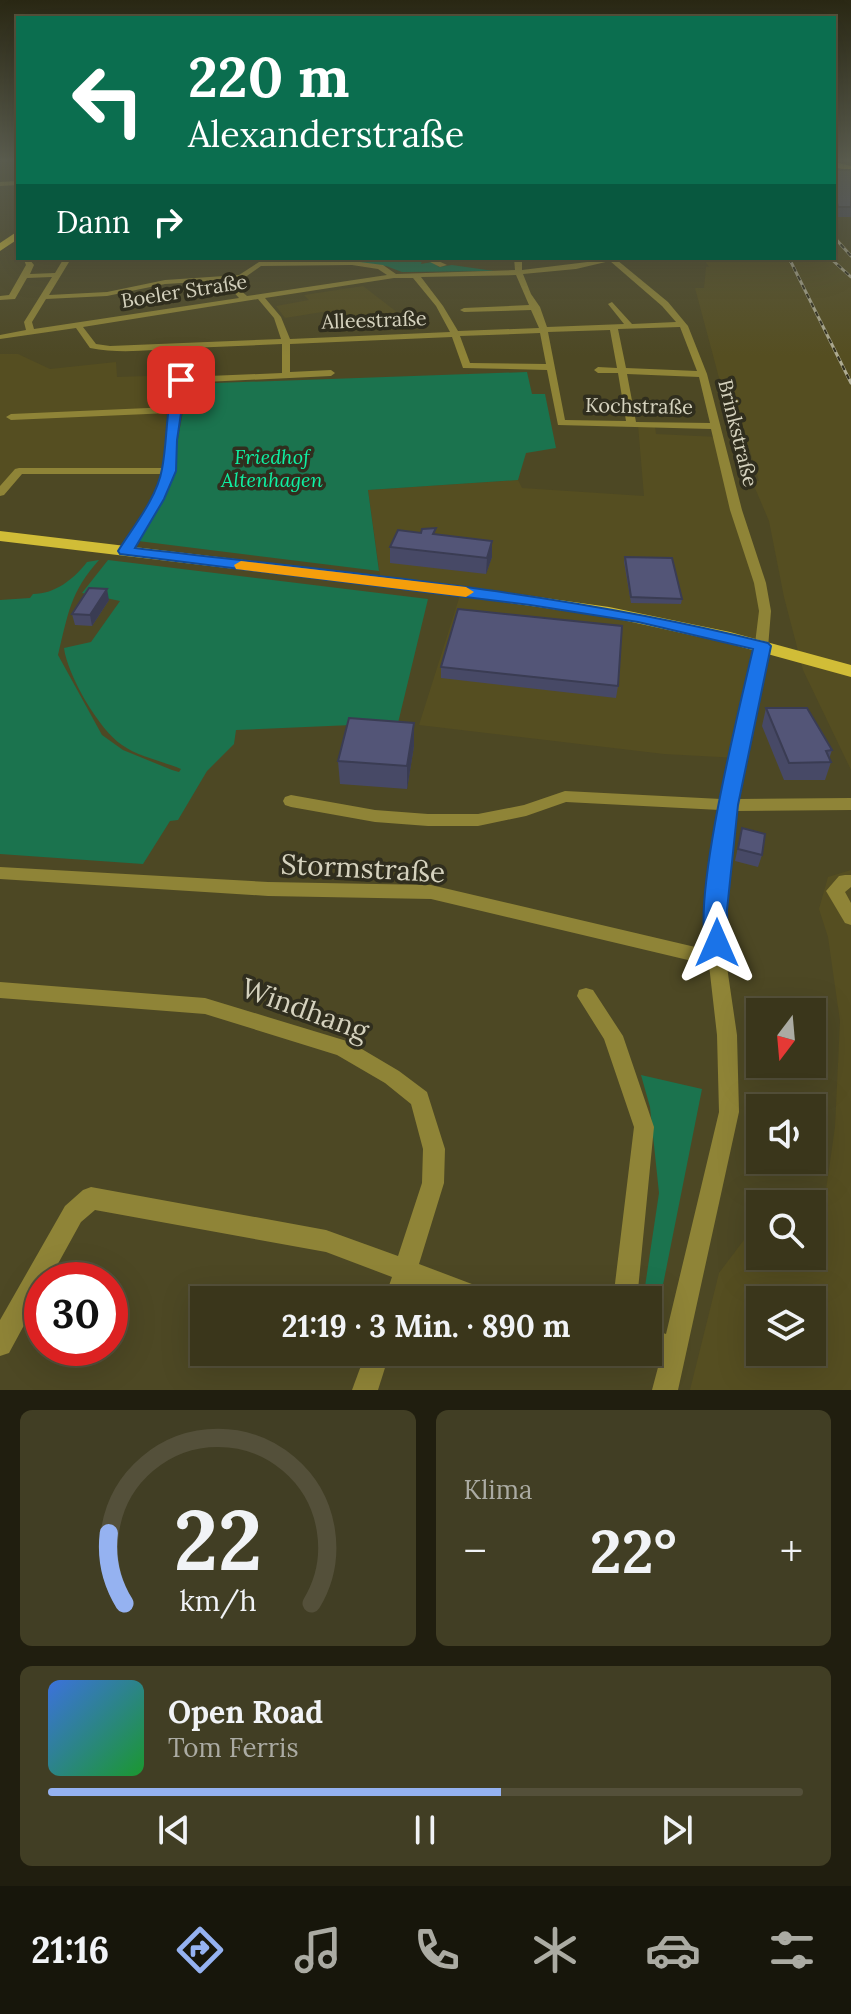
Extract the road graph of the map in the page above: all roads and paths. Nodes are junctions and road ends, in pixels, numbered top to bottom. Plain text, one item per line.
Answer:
1 (137, 260) edge
2 (431, 260) edge
3 (518, 260) edge
4 (607, 260) edge
5 (615, 260) edge
6 (27, 262) dead end
7 (443, 265) dead end
8 (517, 272) junction
9 (414, 274) junction
10 (57, 275) junction
11 (25, 276) junction
12 (394, 276) junction
13 (239, 277) junction
14 (45, 297) junction
15 (260, 297) junction
16 (0, 298) edge
17 (245, 299) junction
18 (612, 304) dead end
19 (536, 307) junction
20 (464, 310) dead end
21 (683, 324) junction
22 (79, 326) junction
23 (630, 327) junction
24 (614, 328) junction
25 (543, 331) junction
26 (31, 332) junction
27 (457, 334) junction
28 (0, 337) edge
29 (287, 341) junction
30 (186, 345) junction
31 (549, 367) junction
32 (598, 370) dead end
33 (621, 370) junction
34 (331, 373) dead end
35 (703, 374) junction
36 (286, 376) junction
37 (181, 380) junction
38 (175, 410) junction
39 (11, 417) dead end
40 (631, 422) junction
41 (715, 426) junction
42 (169, 471) junction
43 (0, 493) edge
44 (0, 536) edge
45 (126, 551) junction
46 (762, 646) junction
47 (851, 671) edge
48 (291, 801) dead end
49 (851, 804) edge
50 (728, 805) junction
51 (0, 873) edge
52 (851, 881) edge
53 (851, 918) edge
54 (717, 960) junction
55 (0, 990) edge
56 (586, 996) dead end
57 (405, 1271) junction
58 (400, 1286) edge
59 (446, 1286) edge
60 (627, 1286) edge
61 (0, 1344) edge
62 (662, 1344) edge
63 (673, 1348) junction
64 (373, 1366) edge
65 (365, 1390) edge
66 (665, 1390) edge

1 - 10 street
2 - 7 street
3 - 8 street
4 - 8 street, Boeler Straße
5 - 21 street, Brinkstraße
6 - 11 street
8 - 9 street, Boeler Straße
8 - 19 street
9 - 12 street, Boeler Straße
9 - 27 street
10 - 11 street
10 - 14 street
11 - 16 street
12 - 13 street
12 - 15 street, Boeler Straße
13 - 14 street
13 - 17 street
14 - 26 street
15 - 17 street, Boeler Straße
15 - 29 street
17 - 22 street, Boeler Straße
18 - 23 street
19 - 20 street
19 - 25 street
21 - 23 street, Alleestraße
21 - 35 street, Brinkstraße
22 - 26 street, Boeler Straße
22 - 30 street, Alleestraße
23 - 24 street, Alleestraße
24 - 25 street, Alleestraße
24 - 33 street
25 - 27 street, Alleestraße
25 - 31 street
26 - 28 street, Boeler Straße
27 - 29 street, Alleestraße
27 - 31 street
29 - 30 street, Alleestraße
29 - 36 street
30 - 37 street
31 - 40 street, Kochstraße
32 - 33 street
33 - 35 street
33 - 40 street
34 - 36 street
35 - 41 street, Brinkstraße
36 - 37 street
37 - 38 street
38 - 39 street
38 - 42 street
40 - 41 street, Kochstraße
41 - 46 street, Brinkstraße
42 - 43 street
42 - 45 street
44 - 45 main road
45 - 46 main road
46 - 47 main road
46 - 50 street, Brinkstraße
48 - 50 street
49 - 50 street
50 - 54 street, Brinkstraße
51 - 54 street, Stormstraße
52 - 53 street
54 - 63 street, Brinkstraße
55 - 57 street, Windhang
56 - 60 street
57 - 58 street, Windhang
57 - 59 street
57 - 61 street
62 - 63 street
63 - 66 street, Brinkstraße
64 - 65 street

